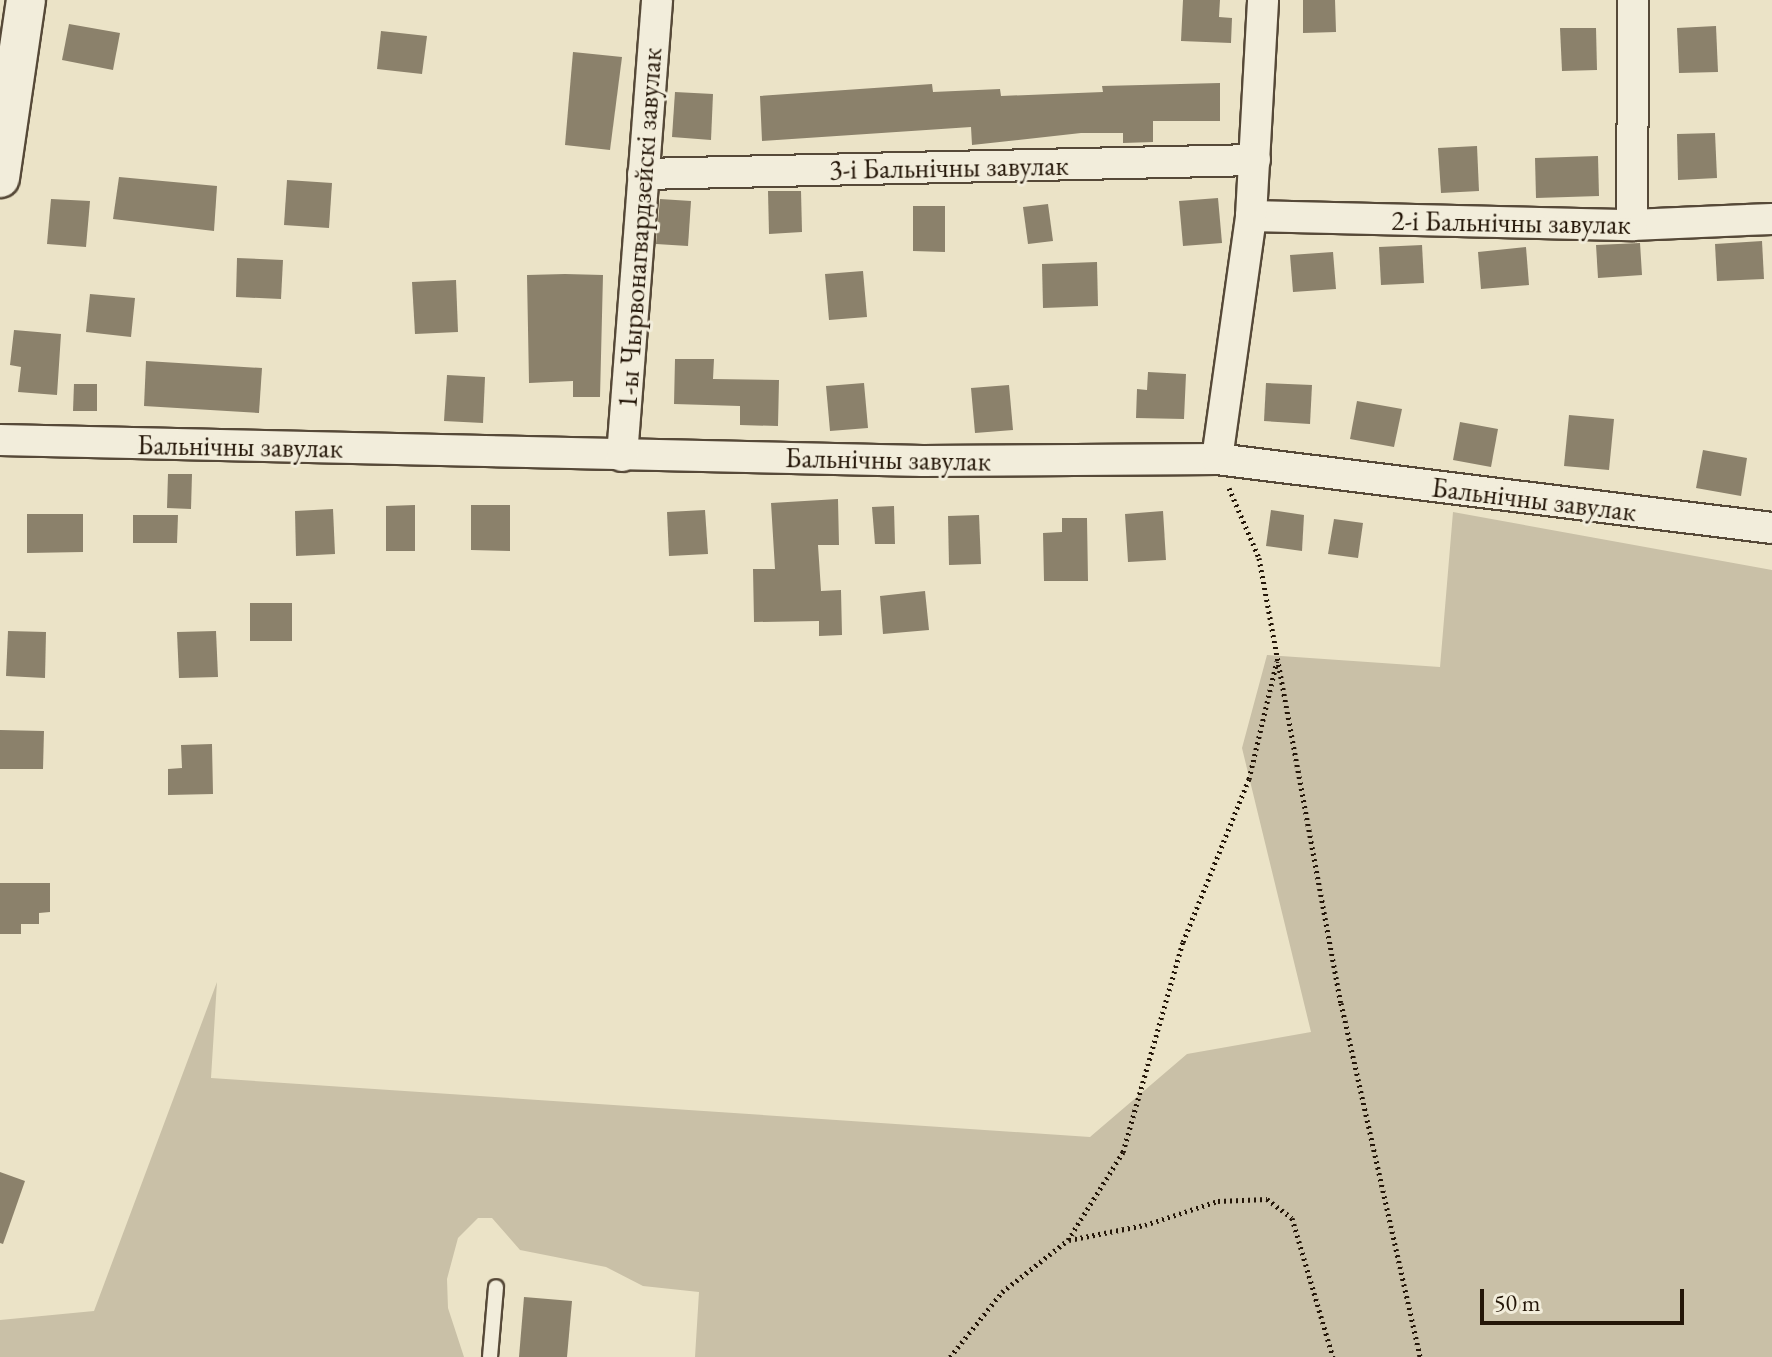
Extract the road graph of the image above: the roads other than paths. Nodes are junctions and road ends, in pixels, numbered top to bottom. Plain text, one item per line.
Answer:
1 (26, 0) edge
2 (657, 0) edge
3 (1263, 0) edge
4 (1633, 0) edge
5 (1255, 160) junction
6 (643, 174) junction
7 (0, 178) edge
8 (1251, 216) junction
9 (1772, 219) edge
10 (1632, 225) junction
11 (0, 440) edge
12 (622, 456) junction
13 (1217, 459) junction
14 (1772, 528) edge
15 (496, 1287) dead end
16 (490, 1357) edge

1 - 7 street
2 - 6 street, 1-ы Чырвонагвардзейскі завулак
3 - 5 street
4 - 10 street
5 - 6 street, 3-і Бальнічны завулак
5 - 8 street
6 - 12 street, 1-ы Чырвонагвардзейскі завулак
8 - 10 street, 2-і Бальнічны завулак
8 - 13 street
9 - 10 street, 2-і Бальнічны завулак
11 - 12 street, Бальнічны завулак
12 - 13 street, Бальнічны завулак
13 - 14 street, Бальнічны завулак
15 - 16 lane

